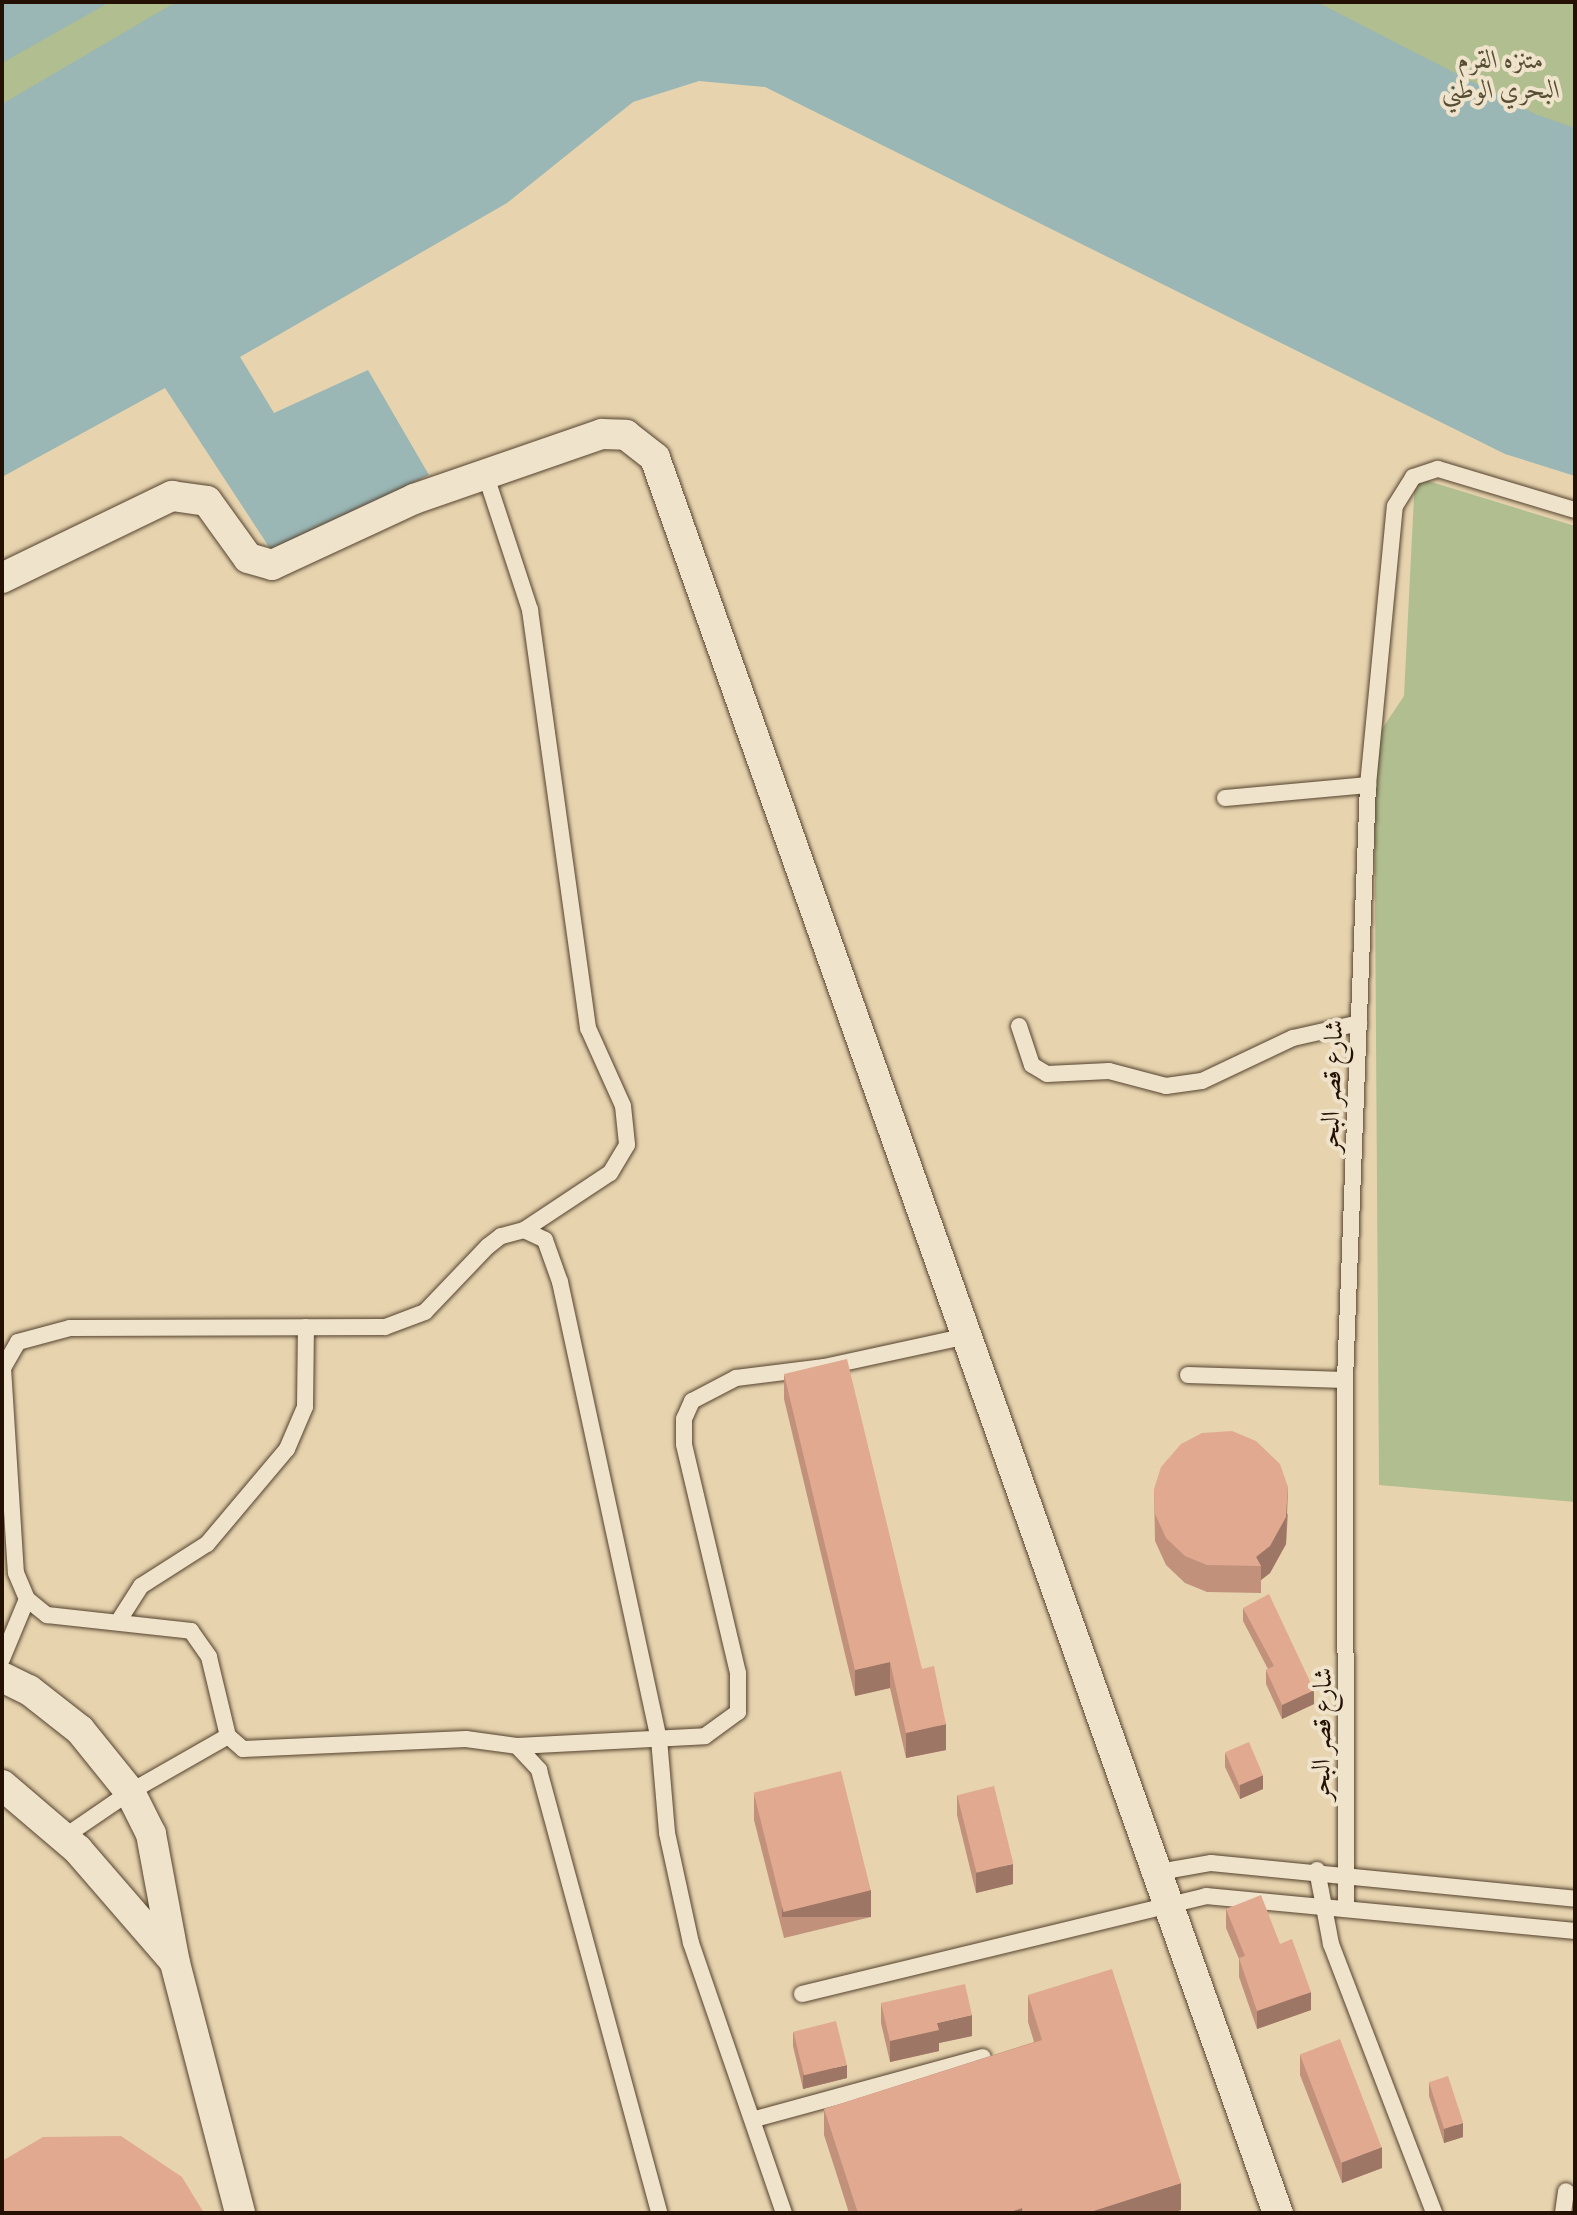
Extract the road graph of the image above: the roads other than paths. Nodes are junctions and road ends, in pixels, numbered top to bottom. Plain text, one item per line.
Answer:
1 (486, 476) junction
2 (1575, 510) edge
3 (2, 578) edge
4 (1368, 785) junction
5 (1225, 798) dead end
6 (1359, 1023) junction
7 (1019, 1026) dead end
8 (524, 1230) junction
9 (306, 1327) junction
10 (967, 1336) junction
11 (1188, 1375) dead end
12 (1345, 1380) junction
13 (5, 1459) edge
14 (27, 1599) junction
15 (118, 1622) junction
16 (2, 1659) edge
17 (2, 1677) edge
18 (228, 1736) junction
19 (659, 1739) junction
20 (517, 1746) junction
21 (2, 1785) edge
22 (130, 1792) junction
23 (64, 1837) junction
24 (1317, 1870) junction
25 (1159, 1872) junction
26 (1345, 1874) junction
27 (1575, 1899) edge
28 (1170, 1903) junction
29 (1322, 1908) junction
30 (1346, 1908) junction
31 (1575, 1931) edge
32 (175, 1963) junction
33 (802, 1994) dead end
34 (983, 2057) edge
35 (755, 2119) junction
36 (1566, 2191) dead end
37 (240, 2213) edge
38 (659, 2213) edge
39 (784, 2213) edge
40 (1278, 2213) edge
41 (1434, 2213) edge
42 (1563, 2213) edge

1 - 3 street
1 - 8 lane
1 - 10 street
2 - 4 lane, شارع قصر البحر
4 - 5 lane
4 - 6 lane, شارع قصر البحر
6 - 7 lane
6 - 12 lane, شارع قصر البحر
8 - 9 lane
8 - 19 lane
9 - 13 lane
9 - 15 lane
10 - 19 lane
10 - 25 street
11 - 12 lane
12 - 26 lane, شارع قصر البحر
13 - 14 lane
14 - 15 lane
14 - 16 lane
15 - 18 lane
17 - 22 street
18 - 20 lane
18 - 22 lane
19 - 20 lane
19 - 35 lane
20 - 38 lane
21 - 23 street
22 - 23 lane
22 - 32 street
23 - 32 street
24 - 25 lane
24 - 26 lane
24 - 29 lane
25 - 28 street
26 - 27 lane
26 - 30 lane, شارع قصر البحر
28 - 29 lane
28 - 33 lane
28 - 40 street
29 - 30 lane
29 - 41 lane
30 - 31 lane
32 - 37 street
34 - 35 lane
35 - 39 lane
36 - 42 lane

